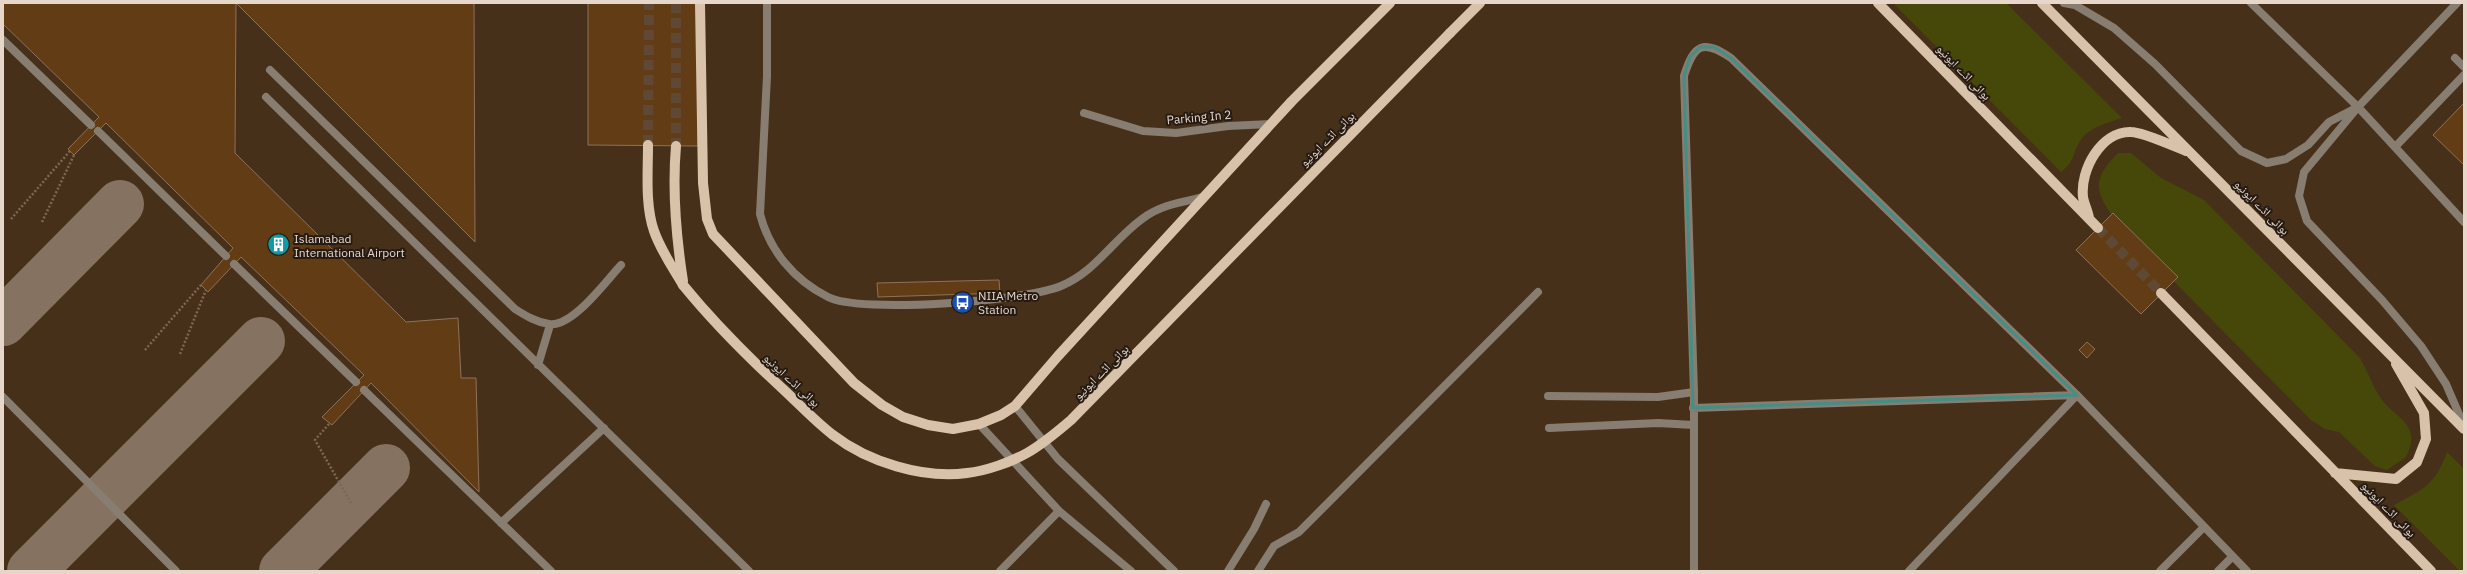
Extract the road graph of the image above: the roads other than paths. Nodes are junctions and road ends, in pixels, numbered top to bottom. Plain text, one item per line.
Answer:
1 (700, 3) edge
2 (767, 3) edge
3 (1390, 3) edge
4 (1480, 3) edge
5 (1878, 3) edge
6 (2042, 3) edge
7 (2064, 3) edge
8 (2251, 3) edge
9 (2457, 3) edge
10 (3, 40) edge
11 (2455, 58) dead end
12 (2464, 67) edge
13 (270, 70) dead end
14 (2464, 75) edge
15 (266, 97) dead end
16 (2358, 107) junction
17 (1084, 113) dead end
18 (1271, 124) junction
19 (91, 125) dead end
20 (98, 131) dead end
21 (648, 145) tunnel mouth
22 (676, 146) tunnel mouth
23 (2395, 147) junction
24 (2188, 151) junction
25 (1204, 197) junction
26 (2090, 220) junction
27 (2464, 222) edge
28 (2098, 228) tunnel mouth
29 (226, 256) dead end
30 (234, 264) dead end
31 (621, 265) dead end
32 (683, 285) junction
33 (1538, 292) dead end
34 (2161, 293) tunnel mouth
35 (550, 325) junction
36 (2388, 350) junction
37 (538, 365) junction
38 (356, 382) dead end
39 (364, 390) dead end
40 (1694, 392) junction
41 (2077, 395) junction
42 (1548, 396) dead end
43 (3, 397) edge
44 (1015, 406) junction
45 (1693, 408) junction
46 (979, 424) junction
47 (1693, 425) junction
48 (604, 428) junction
49 (1550, 428) dead end
50 (2464, 428) edge
51 (2336, 473) junction
52 (1266, 504) dead end
53 (1059, 511) junction
54 (501, 523) junction
55 (2203, 528) junction
56 (2232, 557) junction
57 (176, 571) edge
58 (551, 571) edge
59 (749, 571) edge
60 (1000, 571) edge
61 (1131, 571) edge
62 (1174, 571) edge
63 (1228, 571) edge
64 (1258, 571) edge
65 (1694, 571) edge
66 (1909, 571) edge
67 (2160, 571) edge
68 (2218, 571) edge
69 (2247, 571) edge
70 (2431, 571) edge

1 - 46 main road
2 - 25 street
3 - 18 main road
4 - 32 main road, ہوائی اڈے ایونیو, bridge
5 - 26 main road, ہوائی اڈے ایونیو
6 - 24 main road, ہوائی اڈے ایونیو
7 - 16 street
8 - 16 street
9 - 16 street
10 - 19 street
11 - 12 street
13 - 35 street
14 - 23 street
15 - 37 street
16 - 23 street
16 - 50 street
17 - 18 street, Parking In 2
18 - 25 main road
20 - 29 street
21 - 32 main road, ہوائی اڈے ایونیو
22 - 32 main road
23 - 27 street
24 - 26 main road
24 - 36 main road, ہوائی اڈے ایونیو
25 - 44 main road
26 - 28 main road, ہوائی اڈے ایونیو
30 - 38 street
31 - 35 street
33 - 64 street
34 - 51 main road, ہوائی اڈے ایونیو
35 - 37 street
36 - 50 main road, ہوائی اڈے ایونیو
36 - 51 main road
37 - 48 street
39 - 54 street
40 - 41 street
40 - 42 street
40 - 45 street
41 - 45 street
41 - 55 street
41 - 66 street
43 - 57 street
44 - 46 main road
44 - 62 street
45 - 47 street
46 - 53 street
47 - 49 street
47 - 65 street
48 - 54 street
48 - 59 street
51 - 70 main road, ہوائی اڈے ایونیو
52 - 63 street
53 - 60 street
53 - 61 street
54 - 58 street
55 - 56 street
55 - 67 street
56 - 68 street
56 - 69 street

